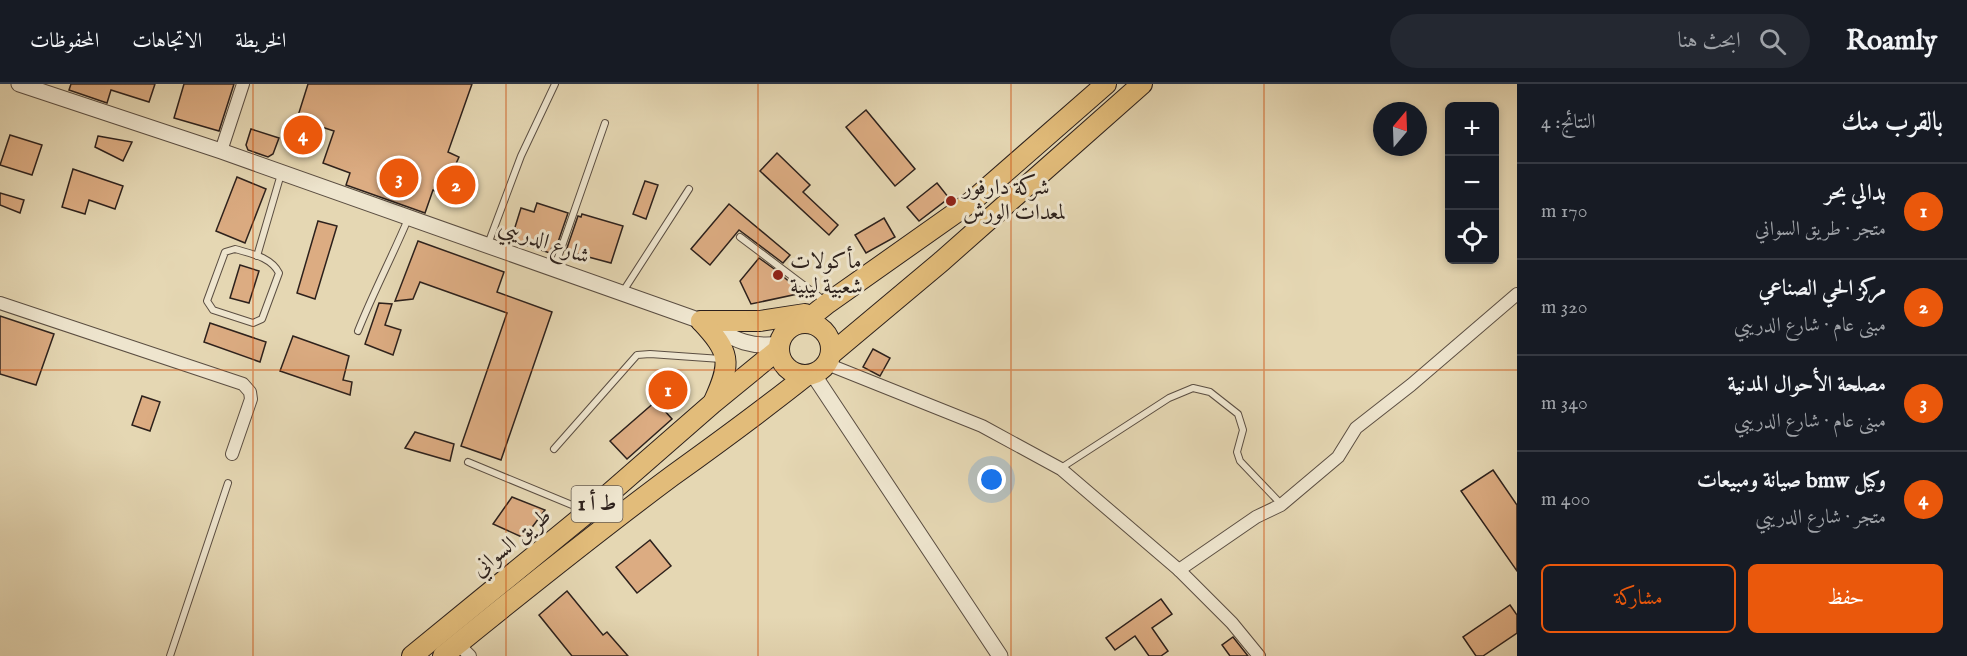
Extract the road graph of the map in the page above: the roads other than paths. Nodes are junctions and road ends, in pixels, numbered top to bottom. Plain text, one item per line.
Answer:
1 (19, 84) edge
2 (243, 84) edge
3 (555, 84) edge
4 (1106, 84) edge
5 (1142, 84) edge
6 (605, 123) dead end
7 (221, 152) junction
8 (282, 173) junction
9 (689, 189) dead end
10 (409, 218) junction
11 (740, 237) dead end
12 (487, 245) junction
13 (257, 255) junction
14 (554, 269) junction
15 (621, 293) junction
16 (1517, 294) edge
17 (0, 303) edge
18 (825, 307) junction
19 (701, 321) junction
20 (803, 323) junction
21 (358, 331) dead end
22 (779, 347) junction
23 (726, 360) junction
24 (820, 367) junction
25 (713, 404) junction
26 (554, 449) dead end
27 (232, 454) dead end
28 (468, 462) dead end
29 (1061, 469) junction
30 (228, 483) dead end
31 (1281, 505) junction
32 (588, 512) junction
33 (1179, 570) junction
34 (457, 652) edge
35 (170, 656) edge
36 (412, 656) edge
37 (1000, 656) edge
38 (1259, 656) edge

1 - 7 street, شارع الدريبي
2 - 7 street
3 - 12 lane
4 - 18 highway
5 - 24 highway, طريق السواني / ط أ 1
6 - 14 lane
7 - 8 street, شارع الدريبي
8 - 10 street, شارع الدريبي
8 - 13 lane
9 - 15 lane
10 - 12 street, شارع الدريبي
10 - 21 lane
11 - 18 lane
12 - 14 street, شارع الدريبي
13 - 13 lane
14 - 15 street, شارع الدريبي
15 - 19 street, شارع الدريبي
16 - 31 street
17 - 27 street
18 - 19 highway
18 - 20 highway
19 - 22 street, شارع الدريبي
19 - 23 highway
20 - 22 highway
20 - 24 highway
22 - 24 highway
22 - 25 highway, طريق السواني / ط أ 1
23 - 25 highway
23 - 26 lane
24 - 29 street
24 - 34 highway, طريق السواني / ط أ 1
24 - 37 street
25 - 32 highway, طريق السواني / ط أ 1
28 - 32 lane
29 - 31 lane
29 - 33 street
30 - 35 lane
31 - 33 street
32 - 36 highway, طريق السواني / ط أ 1
33 - 38 street

